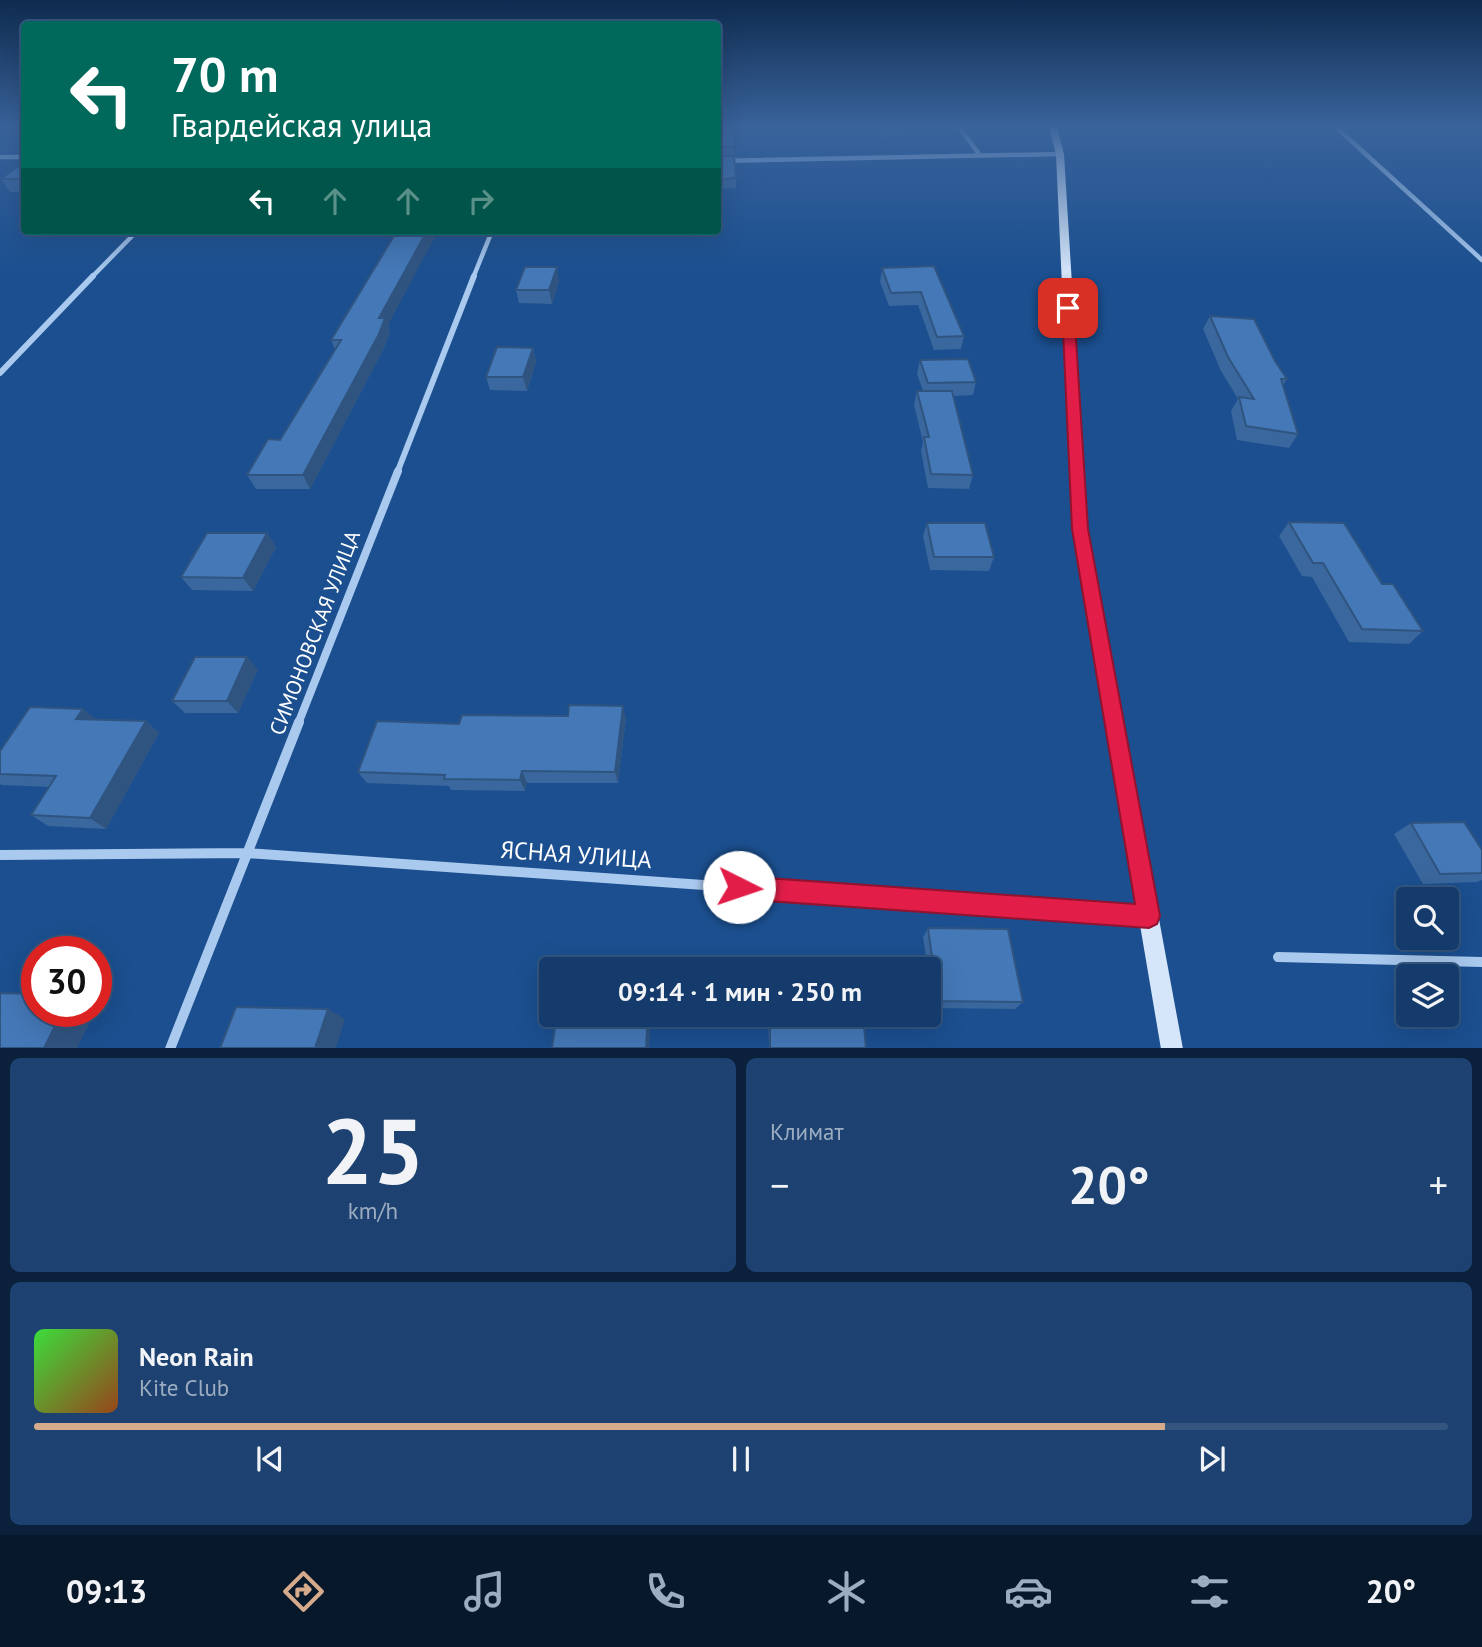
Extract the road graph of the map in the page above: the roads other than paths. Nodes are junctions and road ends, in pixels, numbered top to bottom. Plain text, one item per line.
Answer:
1 (1061, 176) edge
2 (1390, 176) edge
3 (132, 235) edge
4 (490, 235) edge
5 (1482, 260) edge
6 (0, 373) edge
7 (247, 853) junction
8 (0, 855) edge
9 (1149, 916) junction
10 (1278, 957) dead end
11 (1482, 962) edge
12 (170, 1048) edge
13 (1172, 1048) edge

1 - 9 street
2 - 5 street
3 - 6 street
4 - 7 street, СИМОНОВСКАЯ УЛИЦА
7 - 8 street, ЯСНАЯ УЛИЦА
7 - 9 street, ЯСНАЯ УЛИЦА
7 - 12 street, СИМОНОВСКАЯ УЛИЦА
9 - 13 street
10 - 11 street

